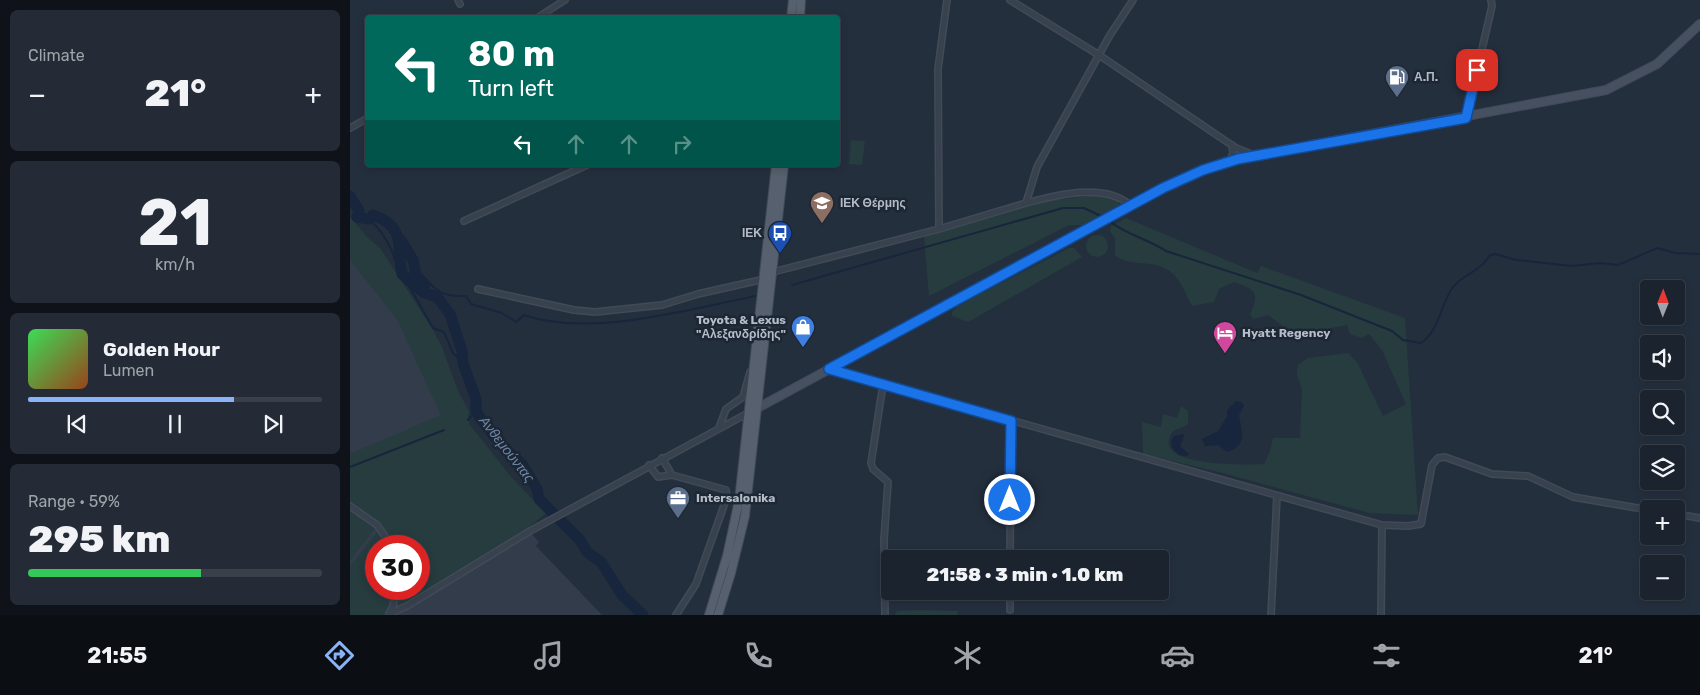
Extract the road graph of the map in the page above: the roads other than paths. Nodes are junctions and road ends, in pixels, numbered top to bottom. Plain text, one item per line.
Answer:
1 (565, 0) edge
2 (793, 0) edge
3 (802, 0) edge
4 (946, 0) edge
5 (1010, 0) edge
6 (1133, 0) edge
7 (1491, 0) edge
8 (542, 15) edge
9 (791, 15) edge
10 (800, 15) edge
11 (1700, 24) edge
12 (1099, 55) junction
13 (1466, 118) junction
14 (365, 120) edge
15 (350, 128) edge
16 (1231, 144) junction
17 (1256, 156) junction
18 (1230, 161) junction
19 (583, 167) edge
20 (776, 167) edge
21 (784, 167) edge
22 (1026, 203) junction
23 (1132, 206) junction
24 (464, 221) dead end
25 (939, 229) junction
26 (773, 272) junction
27 (767, 281) junction
28 (478, 289) dead end
29 (759, 333) junction
30 (829, 369) junction
31 (883, 384) junction
32 (759, 407) junction
33 (750, 412) junction
34 (1011, 421) junction
35 (720, 428) junction
36 (662, 458) junction
37 (649, 465) junction
38 (672, 475) junction
39 (1277, 496) junction
40 (350, 506) edge
41 (1640, 508) edge
42 (1685, 516) edge
43 (1700, 518) edge
44 (1382, 525) junction
45 (384, 535) edge
46 (1010, 550) edge
47 (394, 600) edge
48 (1010, 600) edge
49 (1010, 610) dead end
50 (720, 614) edge
51 (388, 615) edge
52 (676, 615) edge
53 (710, 615) edge
54 (885, 615) edge
55 (1271, 615) edge
56 (1381, 615) edge

1 - 8 street
2 - 9 main road
3 - 10 main road
4 - 25 street
5 - 12 street
6 - 12 street
7 - 13 street
11 - 13 street
12 - 16 street
12 - 22 street
13 - 17 street
14 - 15 street
16 - 17 street
16 - 18 street
17 - 18 street
18 - 23 street
19 - 24 street
20 - 27 main road
21 - 26 main road
22 - 23 street
22 - 25 street
23 - 30 street
25 - 26 street
26 - 27 main road
27 - 28 street
27 - 29 main road
27 - 32 main road
29 - 33 main road
29 - 35 street
30 - 31 street
30 - 32 street
31 - 34 street
31 - 54 street
32 - 33 street
32 - 50 main road
33 - 35 street
33 - 53 main road
34 - 39 street
34 - 46 street
35 - 36 street
36 - 37 street
36 - 38 street
37 - 38 street
37 - 51 street
38 - 52 street
39 - 44 street
39 - 55 street
40 - 45 street
41 - 44 street
42 - 43 street
44 - 56 street
47 - 51 street
48 - 49 street

